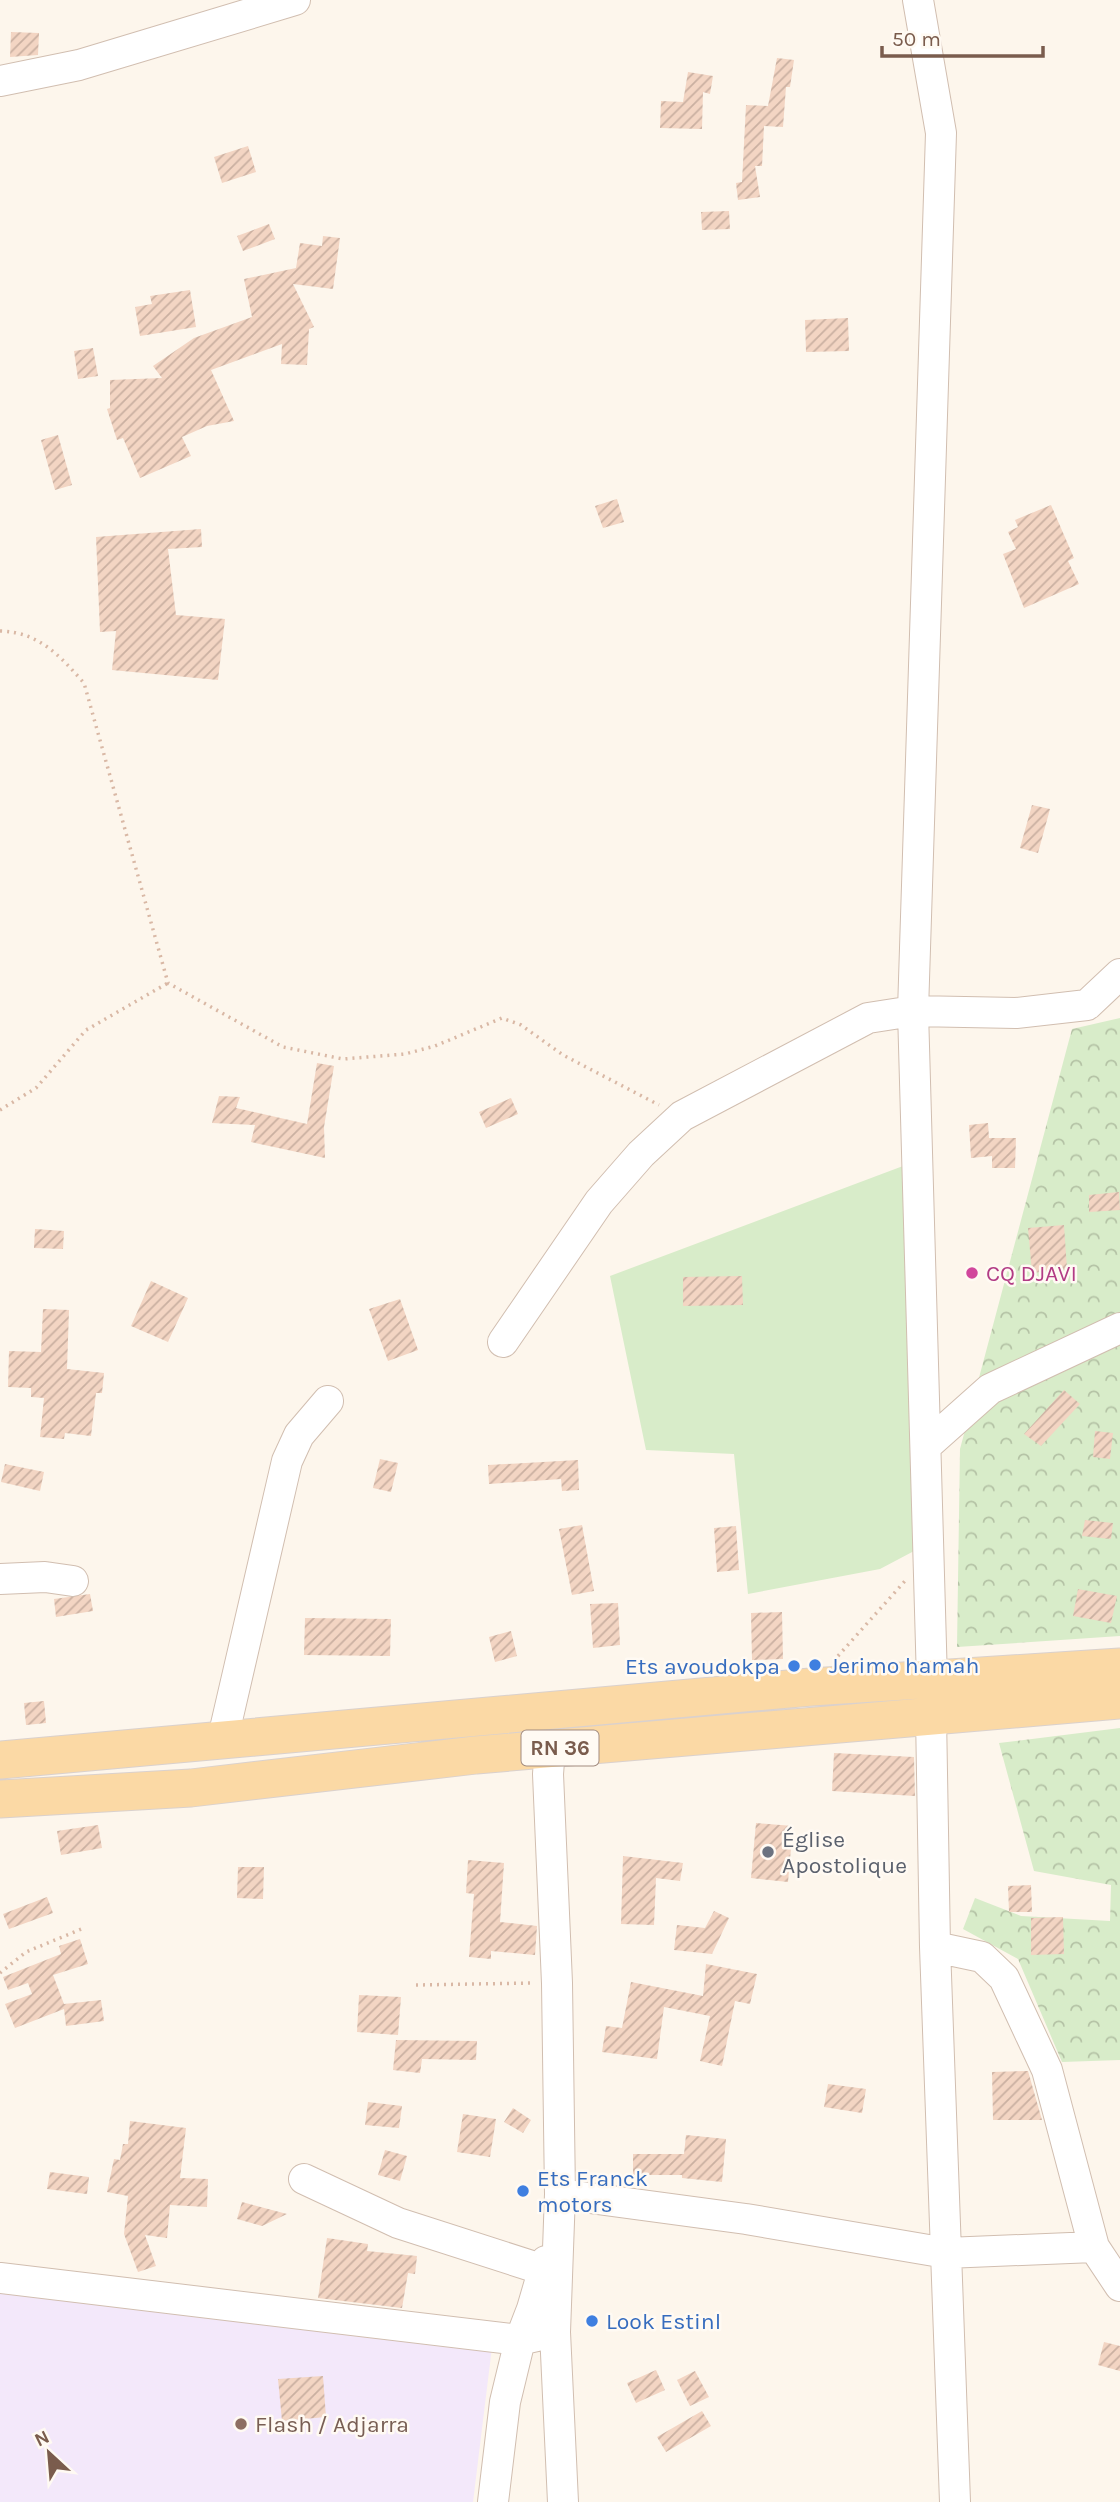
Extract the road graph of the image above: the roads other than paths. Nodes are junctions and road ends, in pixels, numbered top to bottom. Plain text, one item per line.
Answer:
1 (295, 0) edge
2 (918, 0) edge
3 (0, 80) edge
4 (1120, 974) edge
5 (913, 1011) junction
6 (1120, 1328) edge
7 (503, 1342) dead end
8 (328, 1401) dead end
9 (926, 1446) junction
10 (0, 1578) edge
11 (73, 1581) dead end
12 (1120, 1667) edge
13 (932, 1698) junction
14 (1120, 1700) edge
15 (222, 1742) junction
16 (550, 1749) junction
17 (0, 1760) edge
18 (0, 1799) edge
19 (935, 1947) junction
20 (304, 2179) dead end
21 (560, 2194) junction
22 (556, 2242) junction
23 (1094, 2247) junction
24 (946, 2253) junction
25 (541, 2269) junction
26 (0, 2278) edge
27 (1120, 2286) edge
28 (555, 2332) junction
29 (520, 2340) junction
30 (493, 2502) edge
31 (563, 2502) edge
32 (955, 2502) edge

1 - 3 street
2 - 5 street
4 - 5 street
5 - 7 street
5 - 9 street
6 - 9 street
8 - 15 street
9 - 13 street
10 - 11 street
12 - 13 main road, RN 36
13 - 14 main road, RN 36
13 - 15 main road, RN 36
13 - 16 main road, RN 36
13 - 19 street
15 - 17 main road, RN 36
16 - 18 main road, RN 36
16 - 21 street
19 - 23 street
19 - 24 street
20 - 25 street
21 - 22 street
21 - 24 street
22 - 25 street
22 - 28 street
23 - 24 street
23 - 27 street
24 - 32 street
25 - 29 street
26 - 29 street
28 - 29 street
28 - 31 street
29 - 30 street

